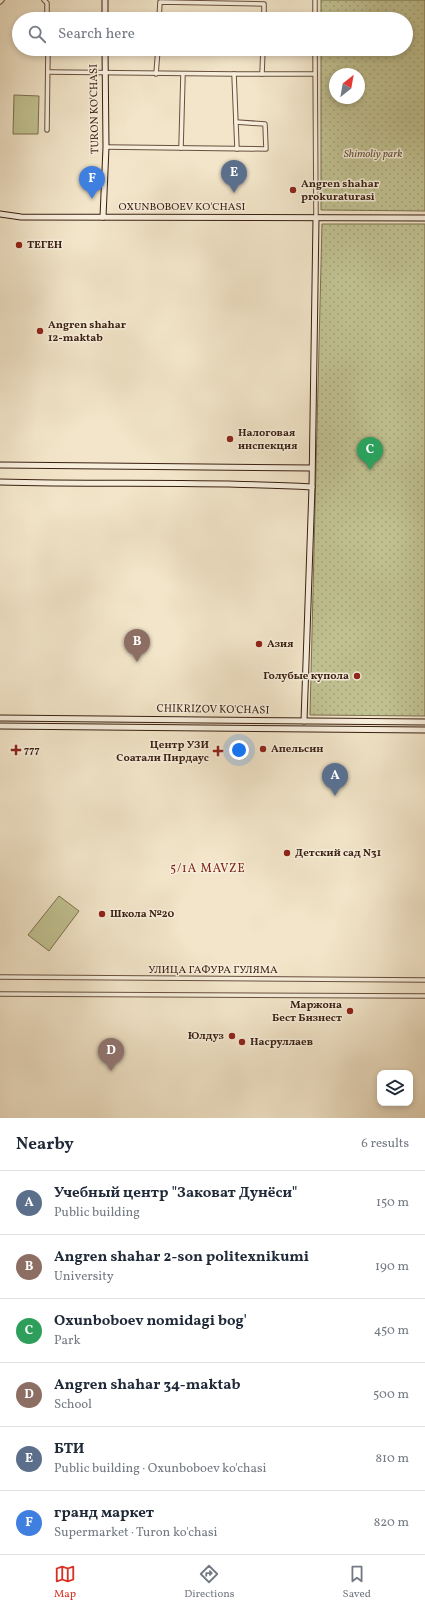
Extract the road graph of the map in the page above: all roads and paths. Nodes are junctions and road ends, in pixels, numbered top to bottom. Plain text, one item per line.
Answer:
1 (44, 0) edge
2 (105, 0) edge
3 (315, 0) edge
4 (210, 2) edge
5 (47, 12) edge
6 (105, 12) edge
7 (159, 12) edge
8 (264, 12) edge
9 (315, 12) edge
10 (48, 56) edge
11 (105, 56) edge
12 (157, 56) edge
13 (263, 56) edge
14 (315, 56) edge
15 (49, 72) junction
16 (105, 72) junction
17 (156, 74) junction
18 (183, 74) junction
19 (234, 74) junction
20 (262, 74) junction
21 (316, 74) junction
22 (236, 122) junction
23 (48, 130) dead end
24 (106, 147) junction
25 (181, 148) junction
26 (237, 149) junction
27 (0, 214) edge
28 (103, 217) junction
29 (316, 218) junction
30 (425, 218) edge
31 (0, 465) edge
32 (312, 468) junction
33 (0, 482) edge
34 (312, 487) junction
35 (0, 718) edge
36 (304, 721) junction
37 (425, 722) edge
38 (0, 726) edge
39 (425, 730) edge
40 (0, 978) edge
41 (425, 980) edge
42 (0, 994) edge
43 (425, 996) edge

1 - 5 street
2 - 6 main road
3 - 9 street
4 - 7 street
4 - 8 street
10 - 15 street
11 - 16 main road, TURON KO'CHASI
12 - 17 street
13 - 20 street
14 - 21 street
15 - 16 street
15 - 23 street
16 - 17 street
16 - 24 main road, TURON KO'CHASI
17 - 18 street
18 - 19 street
18 - 25 street
19 - 20 street
19 - 22 street
20 - 21 street
21 - 29 street
22 - 26 street
22 - 26 street
24 - 25 street
24 - 28 main road, TURON KO'CHASI
25 - 26 street
27 - 28 main road, OXUNBOBOEV KO'CHASI
28 - 29 main road, OXUNBOBOEV KO'CHASI
29 - 30 main road, OXUNBOBOEV KO'CHASI
29 - 32 main road
31 - 32 main road
32 - 34 main road
33 - 34 main road
34 - 36 main road
35 - 36 main road, CHIKRIZOV KO'CHASI
36 - 37 main road, CHIKRIZOV KO'CHASI
38 - 39 main road, CHIKRIZOV KO'CHASI
40 - 41 street, УЛИЦА ГАФУРА ГУЛЯМА
42 - 43 street

